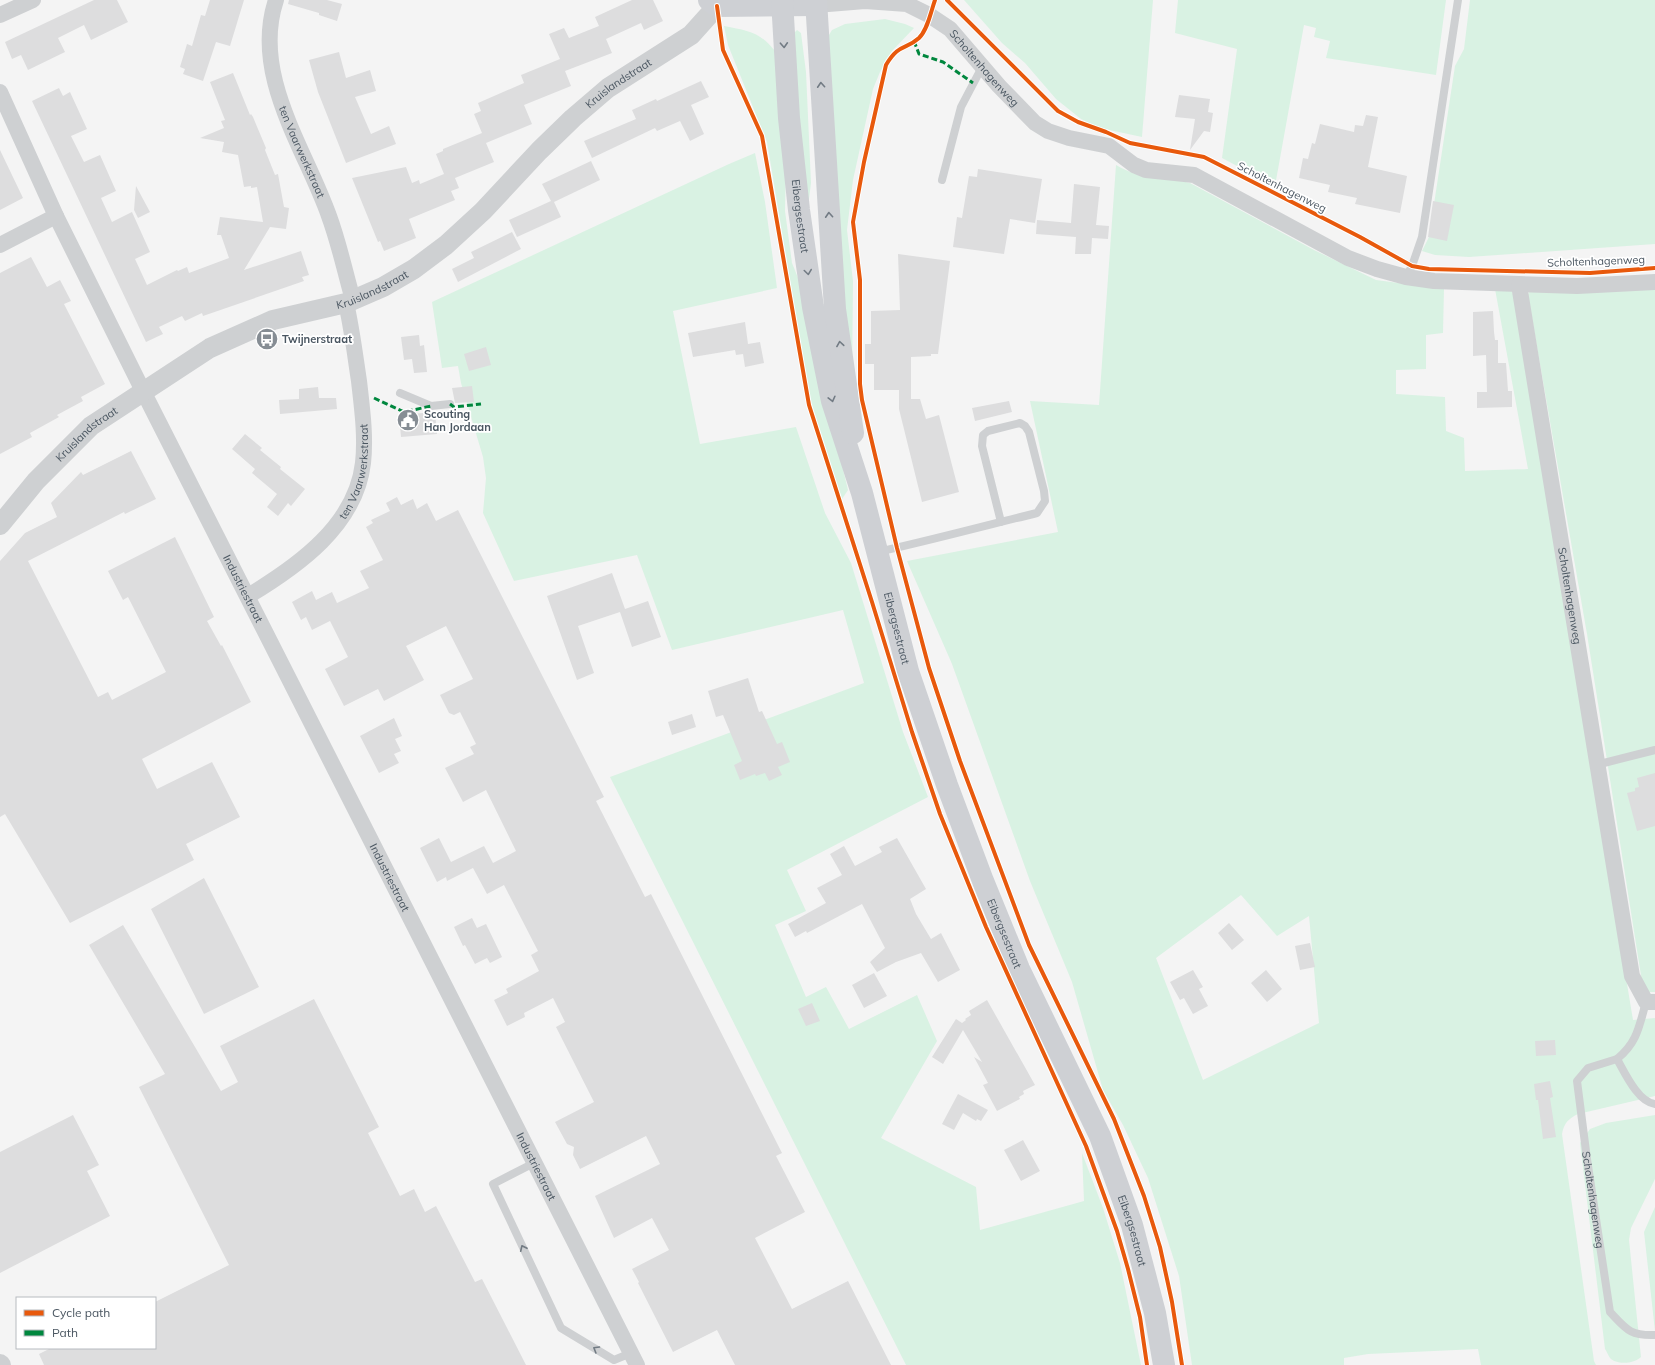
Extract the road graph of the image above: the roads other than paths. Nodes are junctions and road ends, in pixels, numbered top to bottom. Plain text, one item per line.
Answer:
1 (33, 0) edge
2 (276, 0) edge
3 (1458, 0) edge
4 (816, 2) edge
5 (713, 3) edge
6 (782, 3) edge
7 (0, 15) edge
8 (982, 67) junction
9 (0, 92) edge
10 (942, 180) dead end
11 (56, 216) junction
12 (0, 245) edge
13 (1406, 277) junction
14 (1655, 282) edge
15 (1519, 285) junction
16 (349, 302) junction
17 (143, 391) junction
18 (400, 393) dead end
19 (450, 404) dead end
20 (862, 493) junction
21 (1001, 522) junction
22 (0, 525) edge
23 (878, 552) junction
24 (248, 596) junction
25 (1655, 750) edge
26 (1596, 765) junction
27 (1650, 1002) edge
28 (1617, 1059) junction
29 (1655, 1104) edge
30 (534, 1163) junction
31 (1655, 1335) edge
32 (634, 1359) edge
33 (1164, 1365) edge

1 - 7 street
2 - 16 street, ten Vaarwerkstraat
3 - 13 lane
4 - 6 main road
4 - 8 street, Scholtenhagenweg
20 -> 4 main road, Eibergsestraat
5 - 6 main road
5 - 16 street, Kruislandstraat
6 -> 20 main road, Eibergsestraat
8 - 10 lane
8 - 13 street, Scholtenhagenweg
9 - 11 street
11 - 12 street
11 - 17 street
13 - 15 street, Scholtenhagenweg
14 - 15 street, Scholtenhagenweg
15 - 26 street, Scholtenhagenweg
16 - 17 street, Kruislandstraat
16 - 24 street, ten Vaarwerkstraat
17 - 22 street, Kruislandstraat
17 - 24 street, Industriestraat
18 - 19 lane
20 - 23 main road, Eibergsestraat
21 - 21 lane
21 - 23 lane
23 - 33 main road, Eibergsestraat
24 - 30 street, Industriestraat
25 - 26 lane
26 - 27 street, Scholtenhagenweg
27 - 28 lane, Scholtenhagenweg
28 - 29 lane
28 - 31 lane, Scholtenhagenweg
30 - 32 street, Industriestraat
32 -> 30 lane

